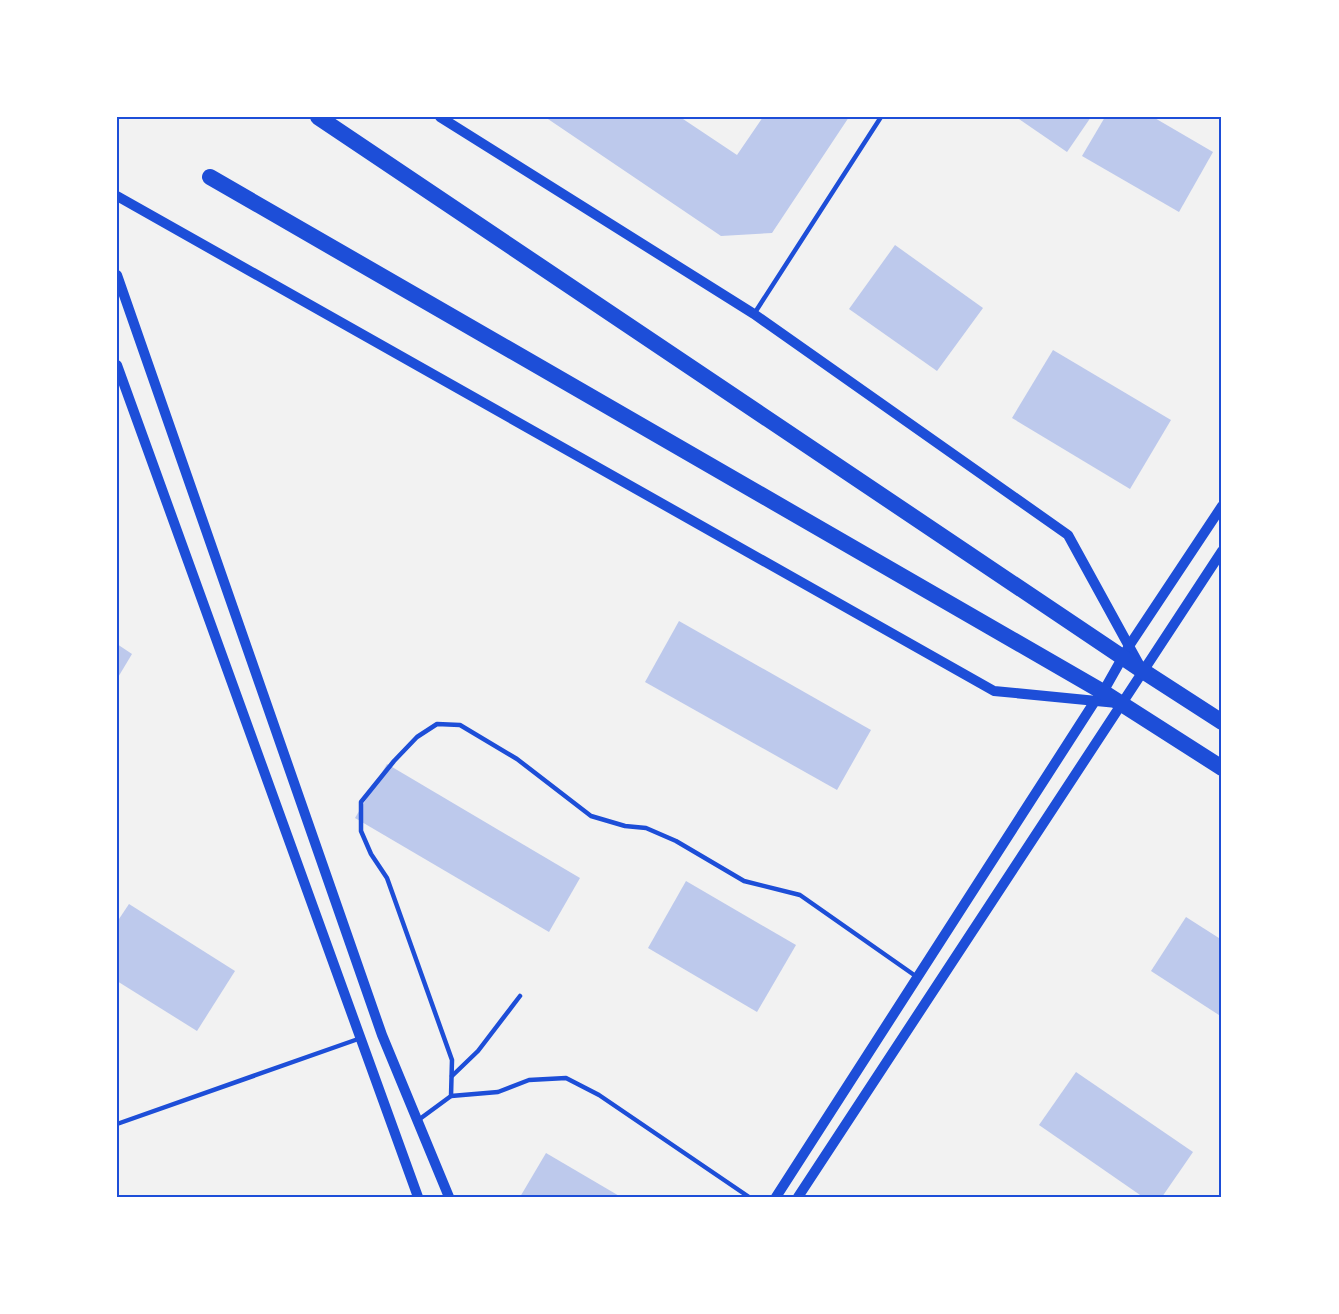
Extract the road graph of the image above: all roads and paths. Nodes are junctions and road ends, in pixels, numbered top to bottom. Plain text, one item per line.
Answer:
1 (318, 117) edge
2 (440, 117) edge
3 (882, 117) edge
4 (210, 177) dead end
5 (117, 196) edge
6 (117, 275) edge
7 (754, 314) junction
8 (117, 365) edge
9 (1222, 506) edge
10 (1222, 550) edge
11 (1126, 651) junction
12 (1143, 671) junction
13 (1099, 697) junction
14 (1122, 703) junction
15 (1222, 722) edge
16 (1222, 768) edge
17 (917, 977) junction
18 (520, 996) dead end
19 (361, 1038) junction
20 (452, 1076) junction
21 (451, 1096) junction
22 (417, 1121) junction
23 (117, 1124) edge
24 (418, 1197) edge
25 (449, 1197) edge
26 (749, 1197) edge
27 (776, 1197) edge
28 (798, 1197) edge

1 - 11 highway
2 - 7 street
3 - 7 lane
4 - 13 highway
5 - 13 street
6 - 22 street
7 - 11 street
8 - 19 street
9 - 11 street
10 - 12 street
11 - 12 highway
11 - 13 street
12 - 14 street
12 - 15 highway
13 - 14 highway
13 - 17 street
14 - 16 highway
14 - 28 street
17 - 20 lane
17 - 27 street
18 - 20 lane
19 - 23 lane
19 - 24 street
20 - 21 lane
21 - 22 lane
21 - 26 lane
22 - 25 street

